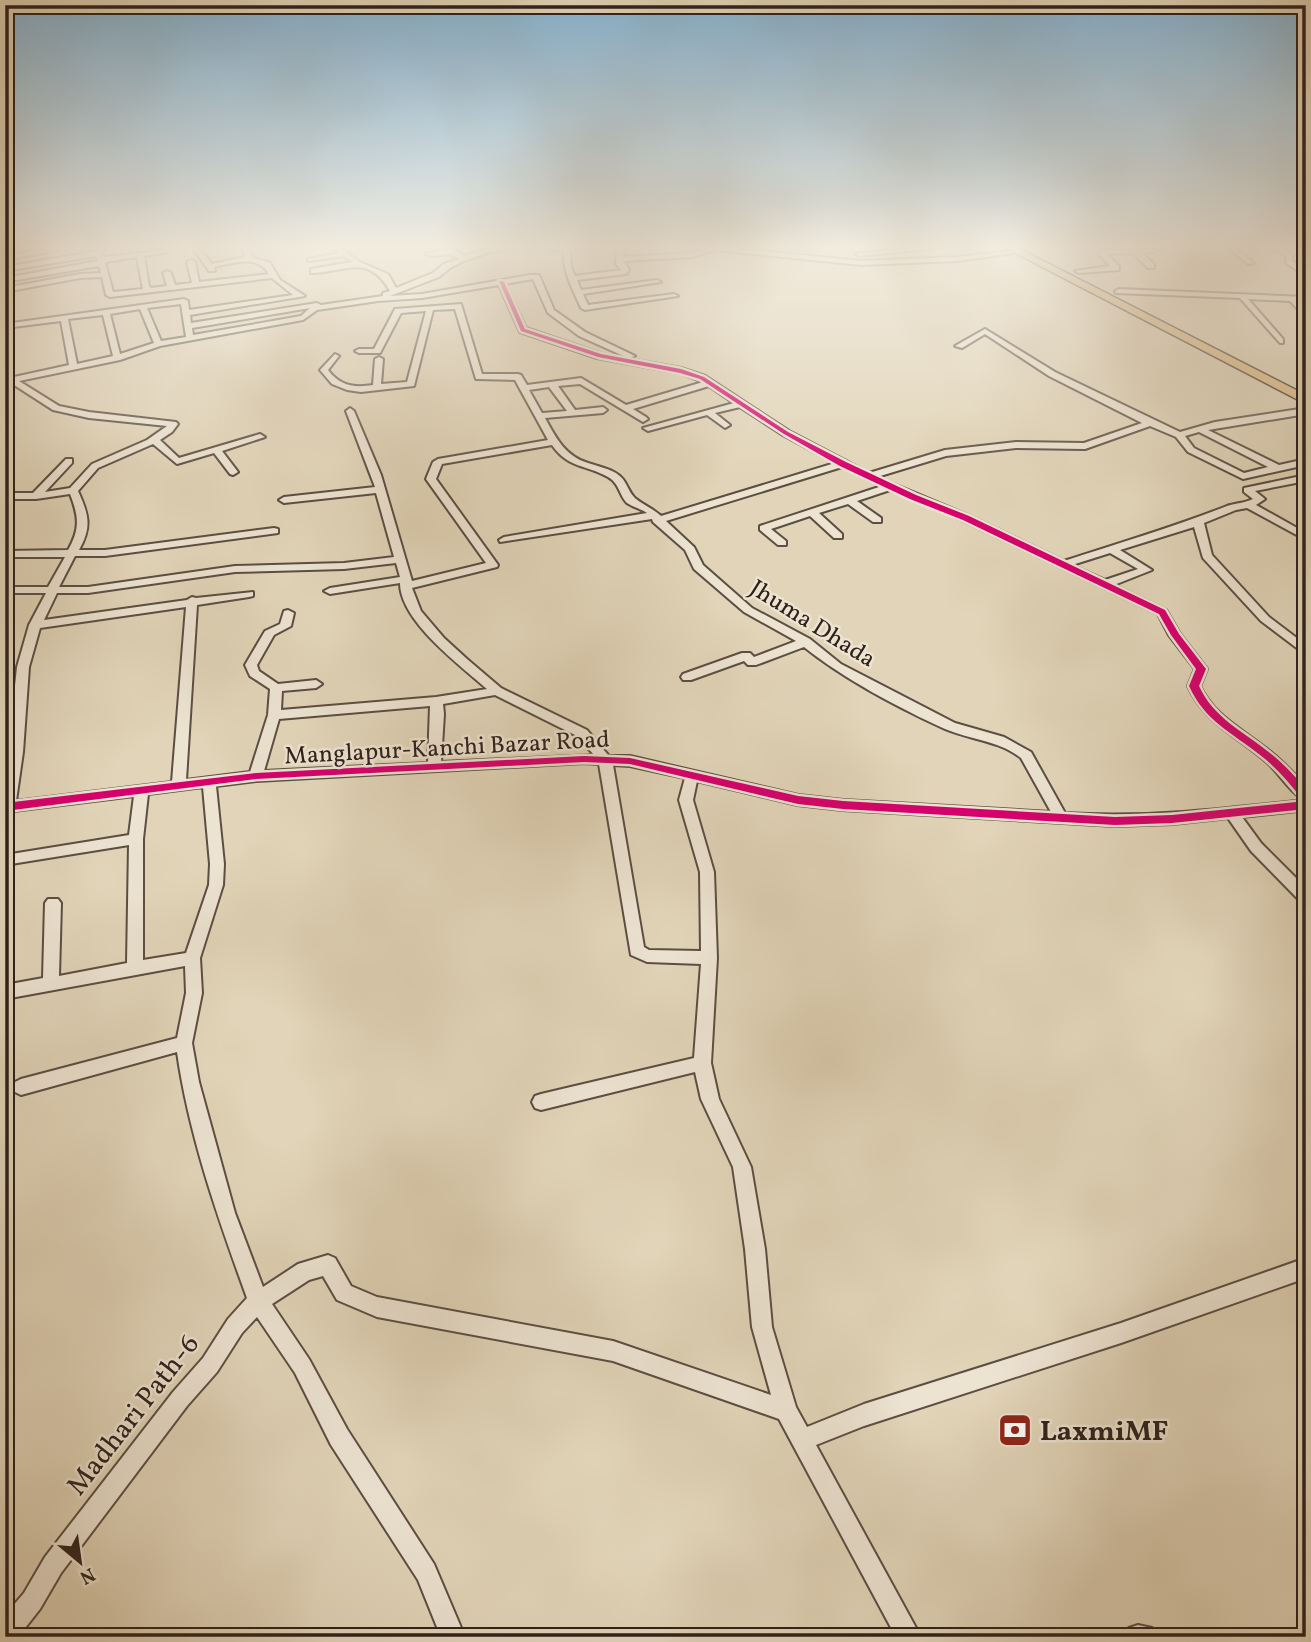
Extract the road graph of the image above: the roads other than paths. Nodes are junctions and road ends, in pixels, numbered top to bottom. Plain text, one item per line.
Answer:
1 (34, 322) edge
2 (65, 322) edge
3 (108, 322) edge
4 (149, 322) edge
5 (187, 322) edge
6 (216, 322) edge
7 (277, 322) edge
8 (394, 322) edge
9 (426, 322) edge
10 (463, 322) edge
11 (519, 322) edge
12 (565, 322) edge
13 (1154, 322) edge
14 (1160, 322) edge
15 (1264, 322) edge
16 (5, 326) edge
17 (188, 326) junction
18 (190, 339) junction
19 (1280, 341) dead end
20 (158, 344) junction
21 (959, 346) dead end
22 (359, 351) dead end
23 (381, 354) junction
24 (335, 356) dead end
25 (631, 356) dead end
26 (117, 358) junction
27 (74, 368) junction
28 (7, 379) edge
29 (710, 383) junction
30 (552, 385) junction
31 (377, 387) junction
32 (524, 388) junction
33 (1306, 394) edge
34 (1306, 400) edge
35 (739, 404) junction
36 (626, 408) junction
37 (603, 410) dead end
38 (350, 411) dead end
39 (1306, 411) edge
40 (708, 412) junction
41 (573, 413) junction
42 (540, 416) junction
43 (643, 419) dead end
44 (1150, 423) junction
45 (725, 425) dead end
46 (648, 428) dead end
47 (1199, 429) junction
48 (1179, 435) junction
49 (260, 437) dead end
50 (153, 439) junction
51 (983, 439) dead end
52 (556, 441) junction
53 (1002, 449) junction
54 (217, 450) junction
55 (69, 461) dead end
56 (1306, 462) edge
57 (844, 464) junction
58 (1277, 468) junction
59 (233, 472) dead end
60 (869, 476) junction
61 (1306, 478) edge
62 (891, 486) junction
63 (378, 490) junction
64 (73, 491) junction
65 (5, 495) edge
66 (36, 496) junction
67 (284, 500) dead end
68 (849, 500) junction
69 (1248, 506) junction
70 (811, 512) junction
71 (656, 518) junction
72 (877, 520) dead end
73 (1198, 522) junction
74 (274, 531) dead end
75 (838, 536) dead end
76 (1306, 537) edge
77 (504, 540) dead end
78 (782, 542) dead end
79 (1112, 550) junction
80 (72, 553) junction
81 (5, 554) edge
82 (400, 559) junction
83 (1064, 564) junction
84 (406, 582) junction
85 (1105, 584) junction
86 (5, 590) edge
87 (51, 592) junction
88 (330, 592) dead end
89 (249, 594) dead end
90 (192, 600) junction
91 (288, 613) dead end
92 (35, 625) junction
93 (806, 642) junction
94 (1306, 650) edge
95 (687, 677) dead end
96 (316, 684) dead end
97 (276, 688) junction
98 (497, 691) junction
99 (436, 701) junction
100 (274, 715) junction
101 (605, 759) junction
102 (435, 767) junction
103 (256, 776) junction
104 (692, 776) junction
105 (209, 782) junction
106 (178, 785) junction
107 (142, 790) junction
108 (1304, 805) edge
109 (7, 806) edge
110 (1232, 813) junction
111 (1061, 818) junction
112 (136, 839) junction
113 (5, 860) edge
114 (1303, 895) dead end
115 (53, 903) dead end
116 (192, 958) junction
117 (709, 958) junction
118 (135, 968) junction
119 (51, 984) junction
120 (5, 992) edge
121 (184, 1043) junction
122 (702, 1063) junction
123 (21, 1087) dead end
124 (541, 1102) dead end
125 (1306, 1268) edge
126 (258, 1301) junction
127 (786, 1411) junction
128 (802, 1440) junction
129 (5, 1634) edge
130 (453, 1637) edge
131 (909, 1637) edge
132 (1138, 1637) edge
133 (1143, 1637) edge

1 - 16 street
2 - 27 street
3 - 26 street
4 - 20 street
5 - 17 street
6 - 17 street
7 - 18 street
8 - 23 street
9 - 31 street
10 - 32 street
11 - 29 street
12 - 25 street
13 - 34 highway
14 - 33 highway
15 - 19 street
17 - 18 street
18 - 20 street
20 - 26 street
21 - 44 street
22 - 23 street
23 - 31 street
24 - 31 street
26 - 27 street
27 - 28 street
28 - 50 street
29 - 35 street
29 - 36 street
30 - 32 street
30 - 36 street
30 - 41 street
32 - 42 street, Jhuma Dhada
35 - 40 street
35 - 57 street
36 - 43 street
37 - 41 street
38 - 63 street
39 - 47 street
40 - 45 street
40 - 46 street
41 - 42 street
42 - 52 street, Jhuma Dhada
44 - 48 street
44 - 53 street
47 - 48 street
47 - 58 street
48 - 58 street
49 - 54 street
50 - 54 street
50 - 64 street
51 - 53 street
52 - 71 street, Jhuma Dhada
52 - 84 street
53 - 60 street
54 - 59 street
55 - 66 street
56 - 58 street
57 - 60 street
57 - 71 street
60 - 62 street
61 - 69 street
62 - 68 street
62 - 83 street
63 - 67 street
63 - 82 street
64 - 66 street
64 - 80 street
65 - 66 street
68 - 70 street
68 - 72 street
69 - 73 street
69 - 76 street
70 - 75 street
70 - 78 street
71 - 77 street
71 - 93 street, Jhuma Dhada
73 - 79 street
73 - 94 street
74 - 80 street
79 - 83 street
79 - 85 street
80 - 81 street
80 - 87 street
82 - 84 street
82 - 87 street
83 - 85 street
84 - 88 street
84 - 98 street
85 - 108 street
86 - 87 street
87 - 92 street
89 - 90 street
90 - 92 street
90 - 106 street
91 - 97 street
92 - 109 street
93 - 95 street
93 - 111 street, Jhuma Dhada
96 - 97 street
97 - 100 street
98 - 99 street
98 - 101 street
99 - 100 street
99 - 102 street
100 - 103 street
101 - 102 street, Manglapur-Kanchi Bazar Road
101 - 104 street, Manglapur-Kanchi Bazar Road
101 - 117 street
102 - 103 street, Manglapur-Kanchi Bazar Road
103 - 105 street, Manglapur-Kanchi Bazar Road
104 - 111 street, Manglapur-Kanchi Bazar Road
104 - 117 street
105 - 106 street, Manglapur-Kanchi Bazar Road
105 - 116 street
106 - 107 street, Manglapur-Kanchi Bazar Road
107 - 109 street, Manglapur-Kanchi Bazar Road
107 - 112 street
108 - 110 street, Manglapur-Kanchi Bazar Road
110 - 111 street, Manglapur-Kanchi Bazar Road
110 - 114 street
112 - 113 street
112 - 118 street
115 - 119 street
116 - 118 street
116 - 121 street
117 - 122 street
118 - 119 street
119 - 120 street
121 - 123 street
121 - 126 street
122 - 124 street
122 - 127 street
125 - 128 street
126 - 127 street, Madhari Path-6
126 - 129 street, Madhari Path-6
126 - 130 street
127 - 128 street
128 - 131 street
132 - 133 street

